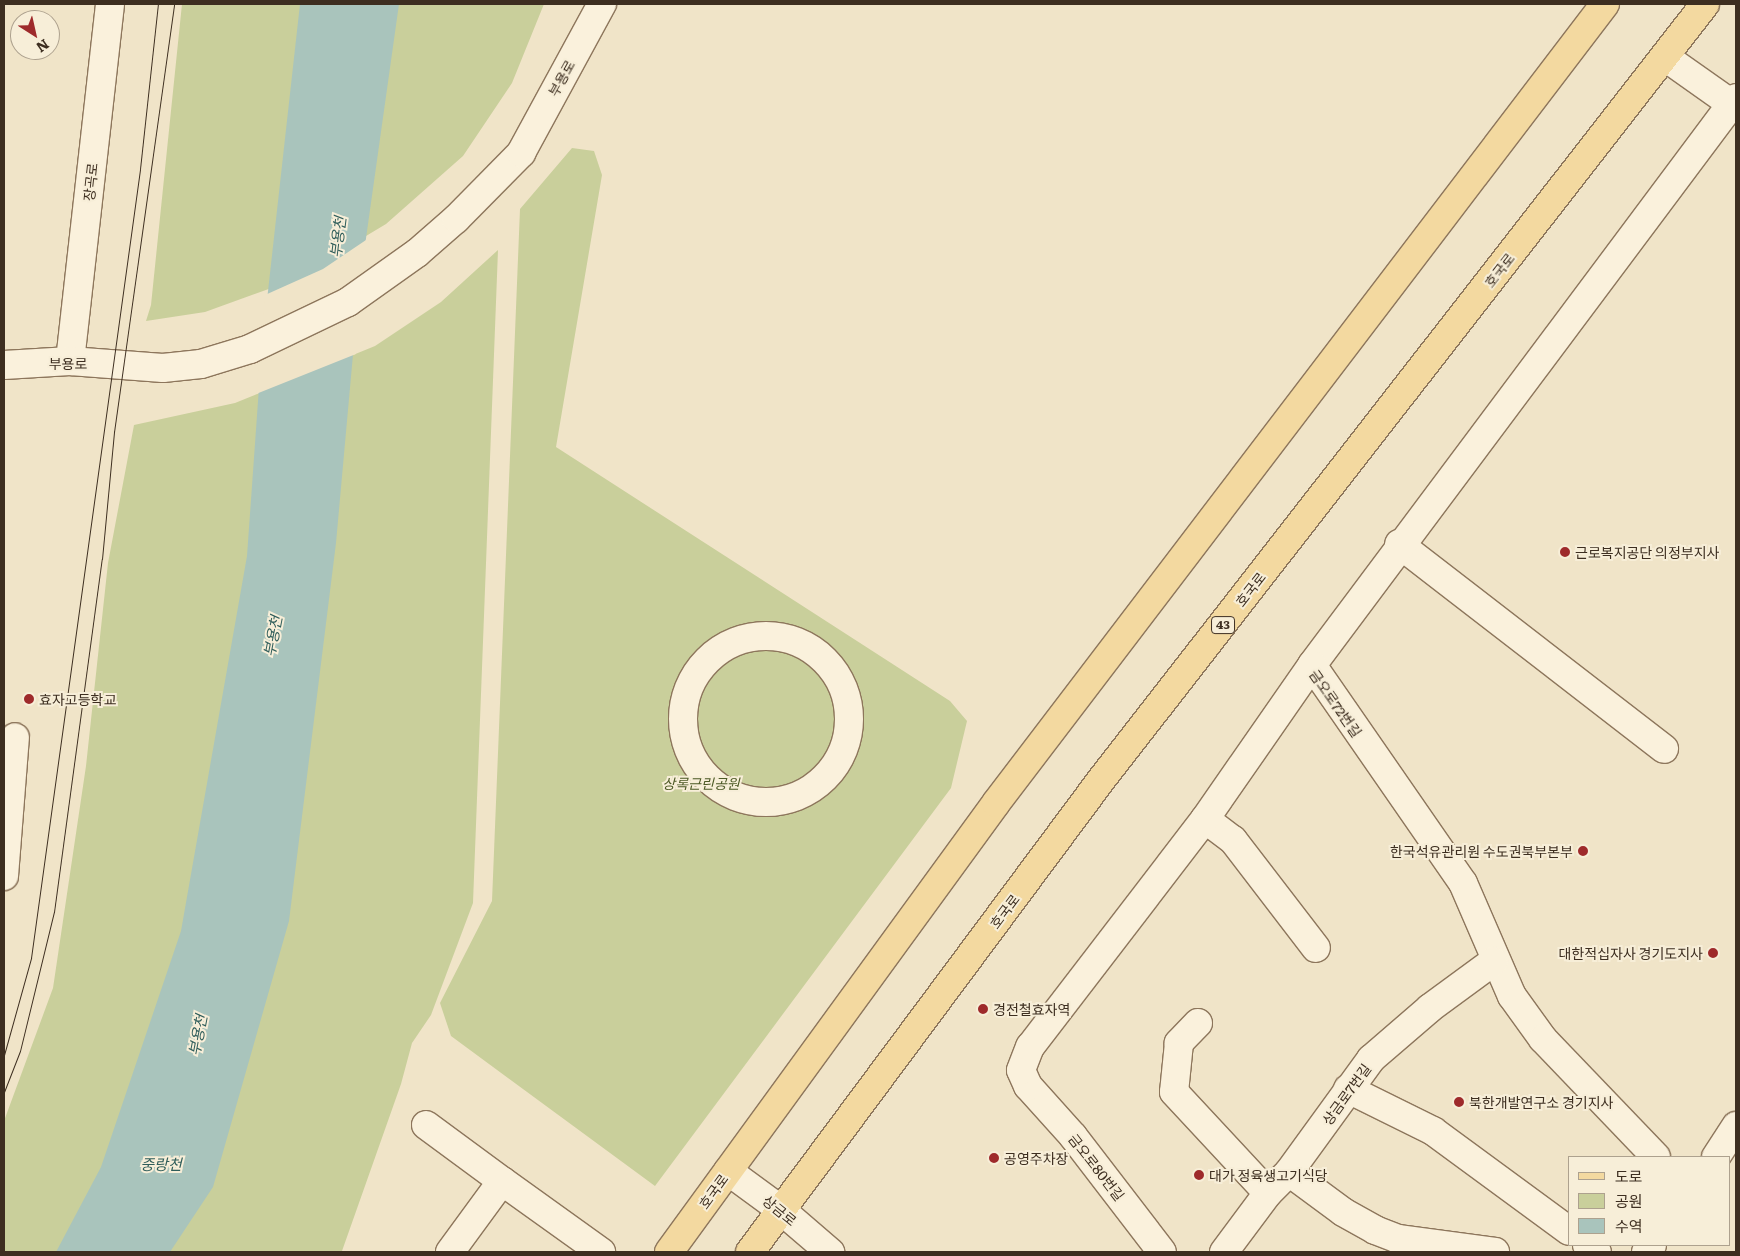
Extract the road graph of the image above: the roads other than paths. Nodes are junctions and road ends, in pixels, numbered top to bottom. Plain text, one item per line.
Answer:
1 (110, 4) edge
2 (602, 4) edge
3 (1606, 4) edge
4 (1705, 4) edge
5 (1665, 57) junction
6 (1735, 103) edge
7 (70, 361) junction
8 (4, 365) edge
9 (1399, 544) junction
10 (1312, 664) junction
11 (15, 737) dead end
12 (1664, 750) dead end
13 (731, 796) joint
14 (1206, 819) junction
15 (4, 876) edge
16 (1316, 948) dead end
17 (1494, 961) junction
18 (1198, 1023) dead end
19 (1028, 1086) joint
20 (1348, 1089) junction
21 (426, 1125) dead end
22 (1736, 1126) edge
23 (1655, 1156) edge
24 (1717, 1156) edge
25 (728, 1171) junction
26 (1289, 1172) junction
27 (502, 1181) junction
28 (1268, 1194) junction
29 (782, 1210) junction
30 (1568, 1230) edge
31 (450, 1252) edge
32 (601, 1252) edge
33 (669, 1252) edge
34 (750, 1252) edge
35 (830, 1252) edge
36 (1162, 1252) edge
37 (1224, 1252) edge
38 (1495, 1252) edge

1 - 7 street, 장곡로
2 - 7 street, 부용로
3 - 25 main road, 호국로
4 - 5 main road, 호국로 / 43
5 - 6 street
5 - 29 main road, 호국로 / 43
6 - 9 street
7 - 8 street, 부용로
9 - 10 street
9 - 12 street
10 - 14 street, 금오로72번길
10 - 17 street, 금오로72번길
11 - 15 street
13 - 13 street
14 - 16 street
14 - 19 street, 금오로72번길
17 - 20 street, 상금로7번길
17 - 23 street, 금오로72번길
18 - 28 street
19 - 36 street, 금오로80번길
20 - 26 street, 상금로7번길
20 - 30 street
21 - 27 street
22 - 24 street
25 - 29 street, 상금로
25 - 33 main road, 호국로
26 - 28 street, 상금로7번길
26 - 38 street
27 - 31 street
27 - 32 street
28 - 37 street, 상금로7번길
29 - 34 main road, 호국로 / 43
29 - 35 street, 상금로

